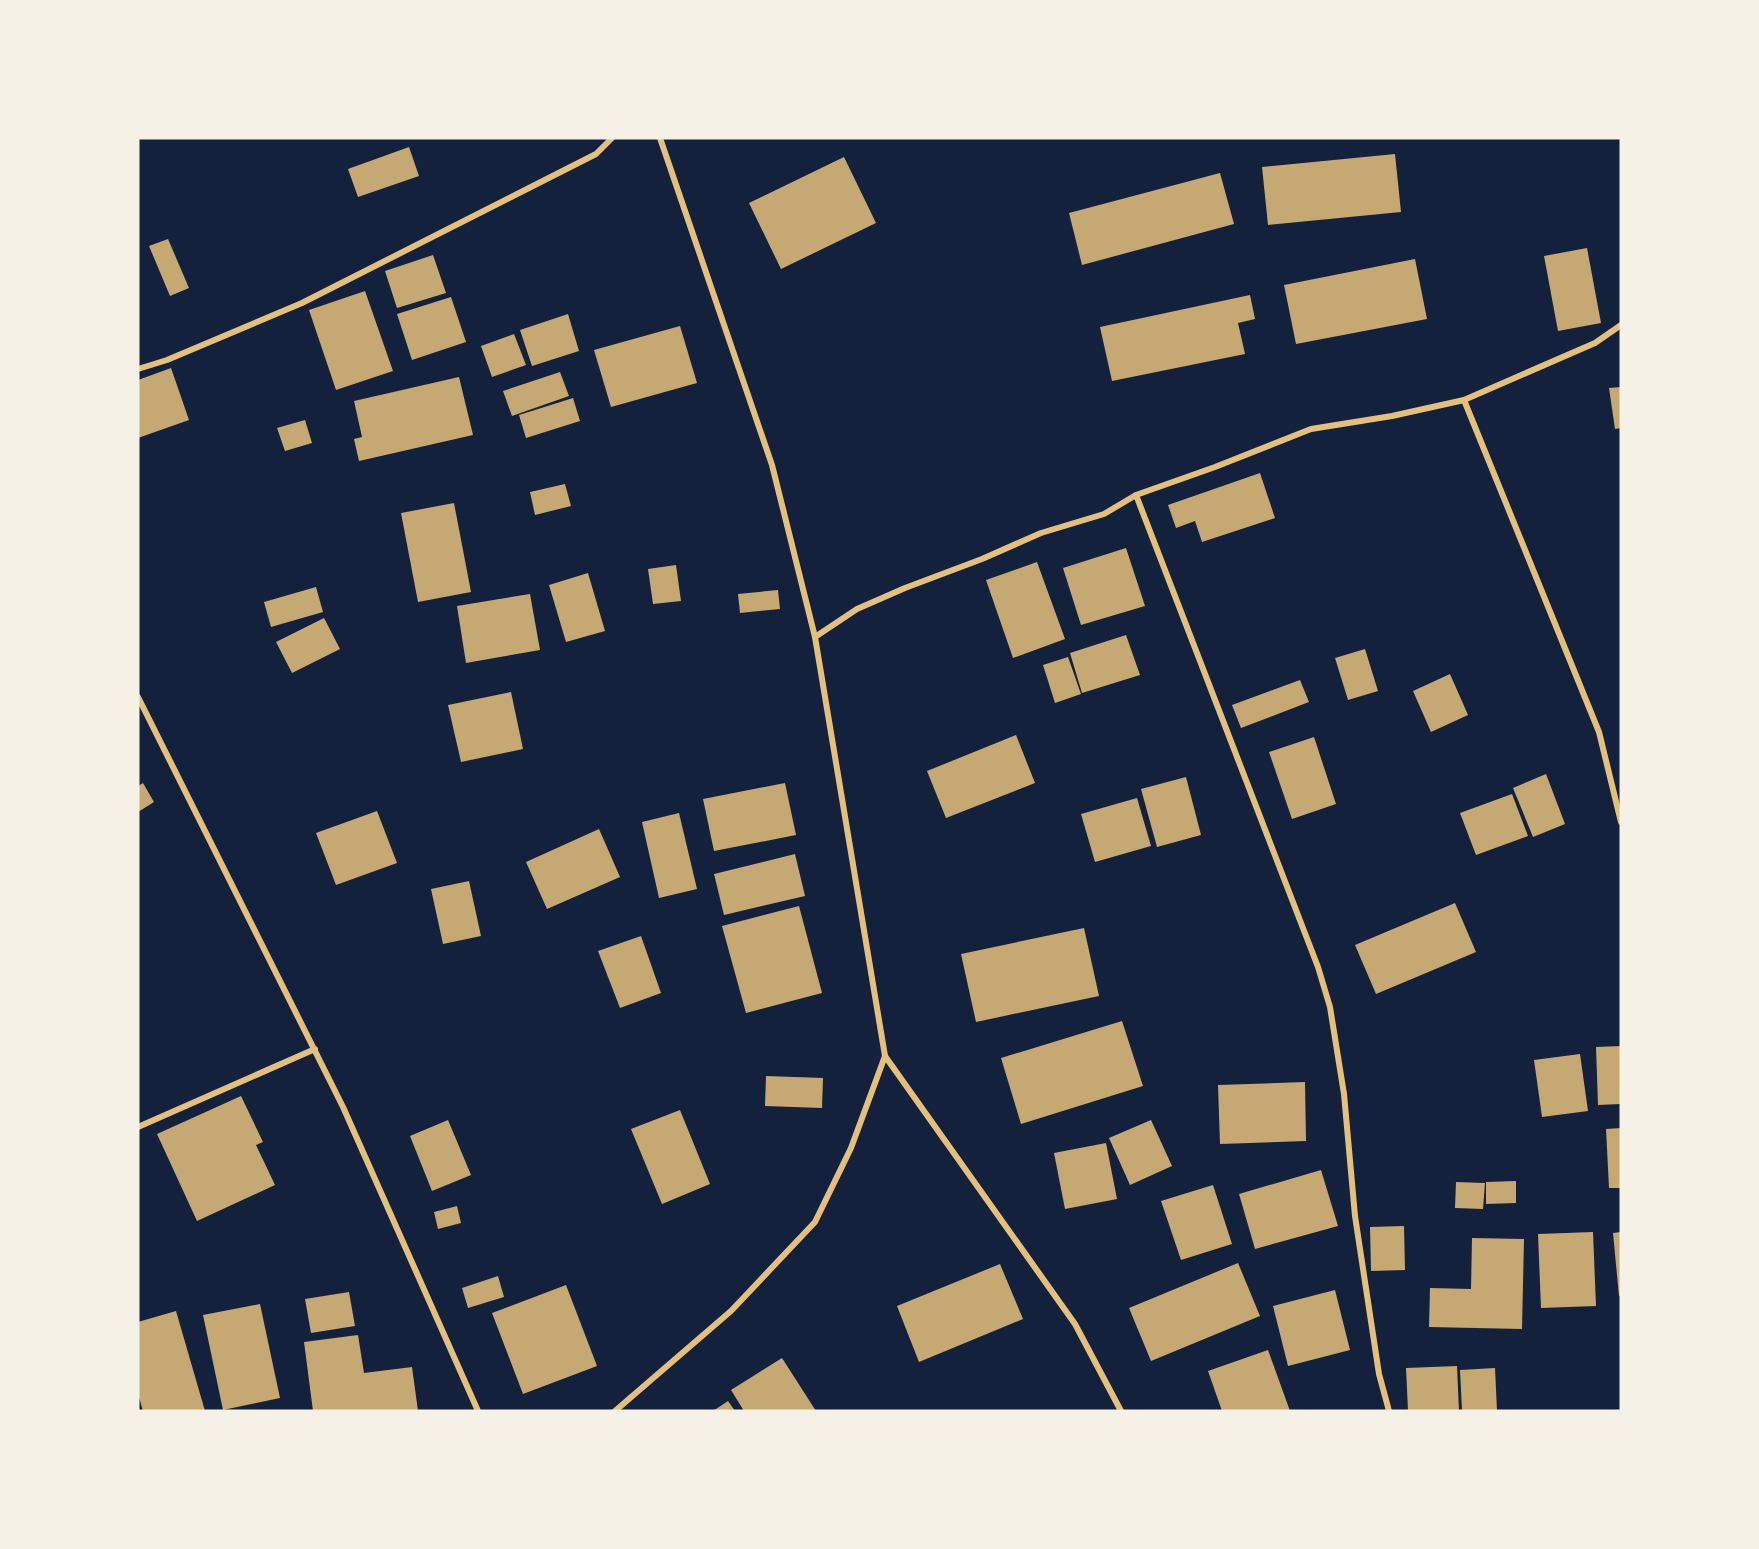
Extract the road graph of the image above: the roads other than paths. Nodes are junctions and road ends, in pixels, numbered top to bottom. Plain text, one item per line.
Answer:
1 (612, 138) edge
2 (660, 138) edge
3 (1621, 325) edge
4 (138, 369) edge
5 (1464, 400) junction
6 (1136, 495) junction
7 (815, 637) junction
8 (138, 697) edge
9 (1621, 822) edge
10 (315, 1049) junction
11 (885, 1056) junction
12 (138, 1127) edge
13 (478, 1411) edge
14 (615, 1411) edge
15 (1121, 1411) edge
16 (1389, 1411) edge

1 - 4 street
2 - 7 street
3 - 5 street
5 - 6 street
5 - 9 street
6 - 7 street
6 - 16 street
7 - 11 street
8 - 10 street
10 - 12 street
10 - 13 street
11 - 14 street
11 - 15 street

